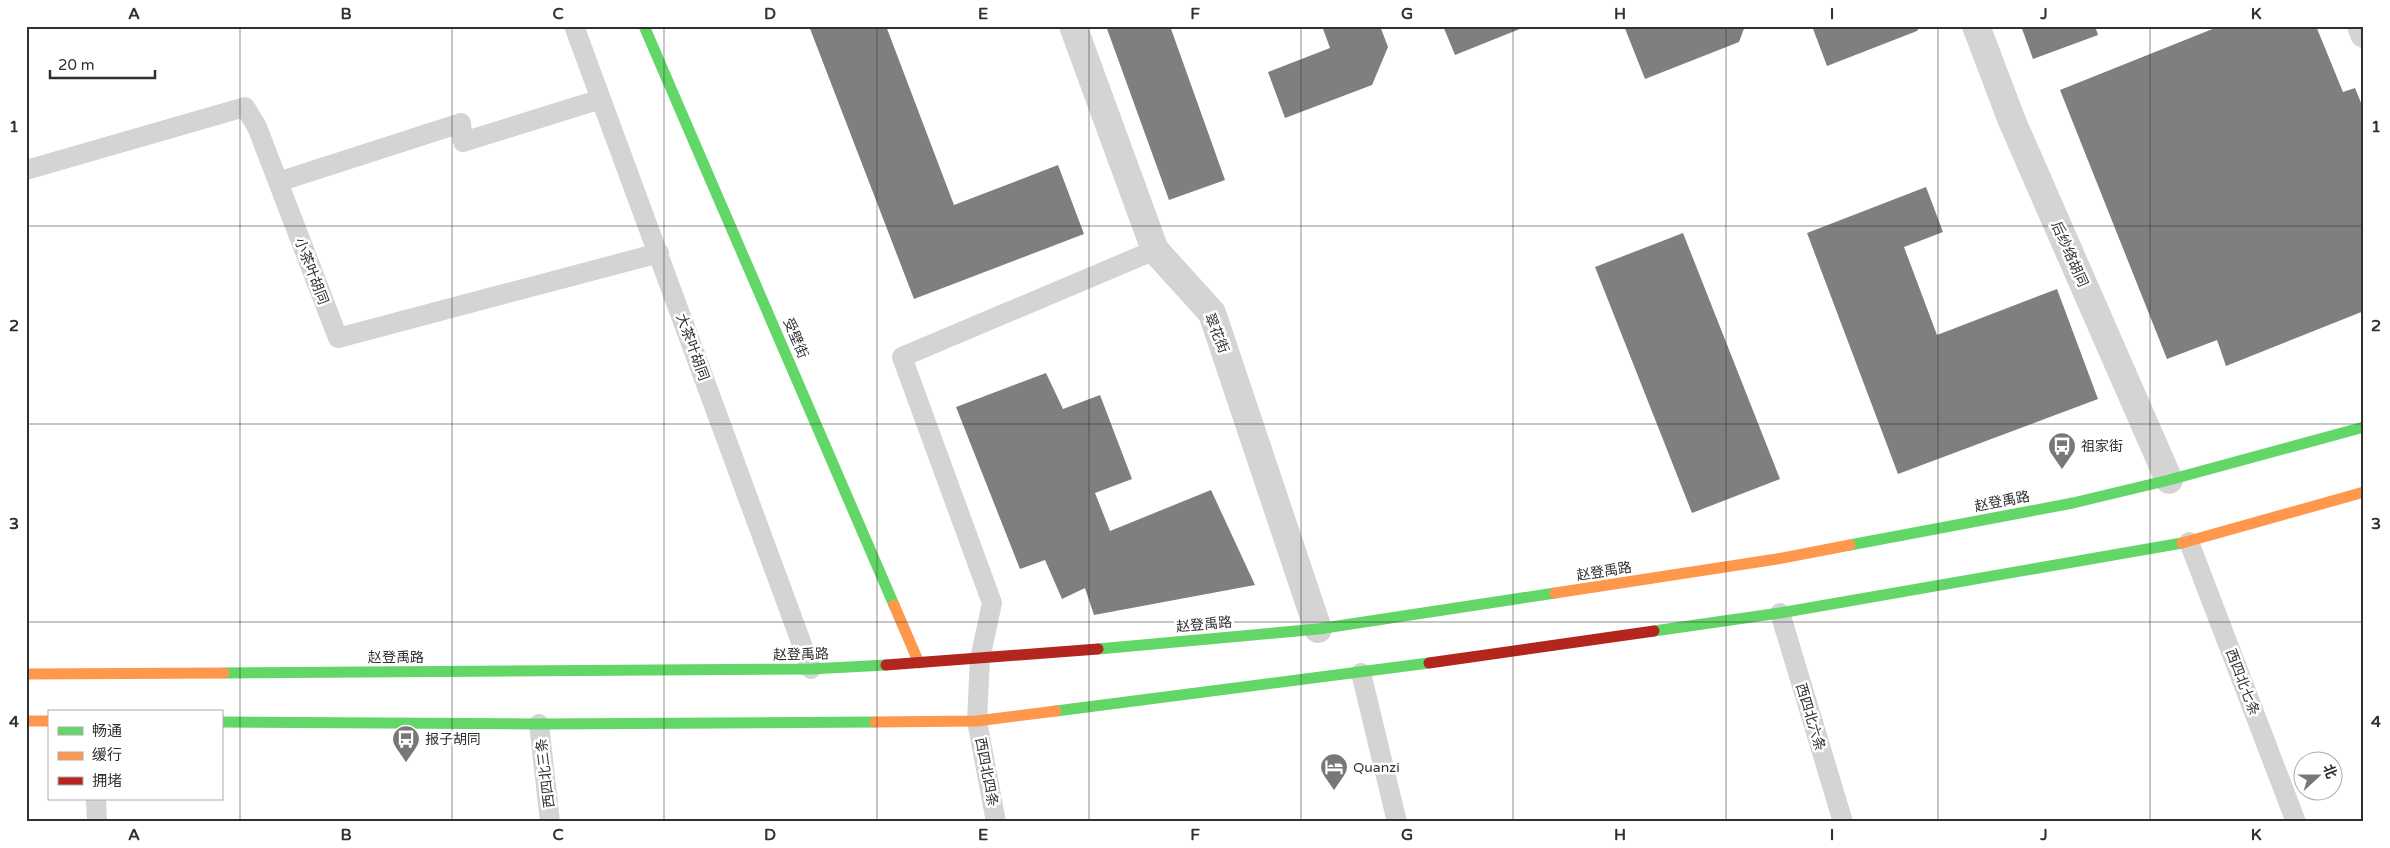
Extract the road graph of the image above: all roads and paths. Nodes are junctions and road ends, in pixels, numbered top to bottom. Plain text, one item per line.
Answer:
1 (574, 26) edge
2 (644, 26) edge
3 (1073, 26) edge
4 (1976, 26) edge
5 (2361, 26) edge
6 (2364, 34) edge
7 (601, 100) junction
8 (26, 170) edge
9 (278, 182) junction
10 (1155, 250) junction
11 (659, 252) junction
12 (2364, 427) edge
13 (2168, 480) junction
14 (2364, 492) edge
15 (2189, 542) junction
16 (1780, 613) junction
17 (1318, 629) junction
18 (980, 659) junction
19 (920, 663) junction
20 (811, 669) junction
21 (26, 674) edge
22 (1361, 674) junction
23 (26, 721) edge
24 (48, 721) edge
25 (222, 722) edge
26 (977, 722) junction
27 (539, 724) junction
28 (96, 800) edge
29 (98, 822) edge
30 (550, 822) edge
31 (996, 822) edge
32 (1397, 822) edge
33 (1843, 822) edge
34 (2296, 822) edge

1 - 7 lane, 大茶叶胡同
2 - 19 main road, 受壁街
3 - 10 street, 翠花街
4 - 13 street, 后纱络胡同
5 - 6 street
7 - 9 lane
7 - 11 lane, 大茶叶胡同
8 - 9 lane, 小茶叶胡同
9 - 11 lane, 小茶叶胡同
10 - 17 street, 翠花街
10 - 18 lane, 西四北四条
11 - 20 lane, 大茶叶胡同
12 - 13 main road, 赵登禹路
13 - 17 main road, 赵登禹路
14 - 15 main road
15 - 16 main road
15 - 34 lane, 西四北七条
16 - 22 main road
16 - 33 lane, 西四北六条
17 - 18 main road, 赵登禹路
18 - 19 main road, 赵登禹路
18 - 26 lane, 西四北四条
19 - 20 main road, 赵登禹路
20 - 21 main road, 赵登禹路
22 - 26 main road
22 - 32 lane
23 - 24 main road
25 - 27 main road
26 - 27 main road
26 - 31 lane, 西四北四条
27 - 30 lane, 西四北三条
28 - 29 lane

